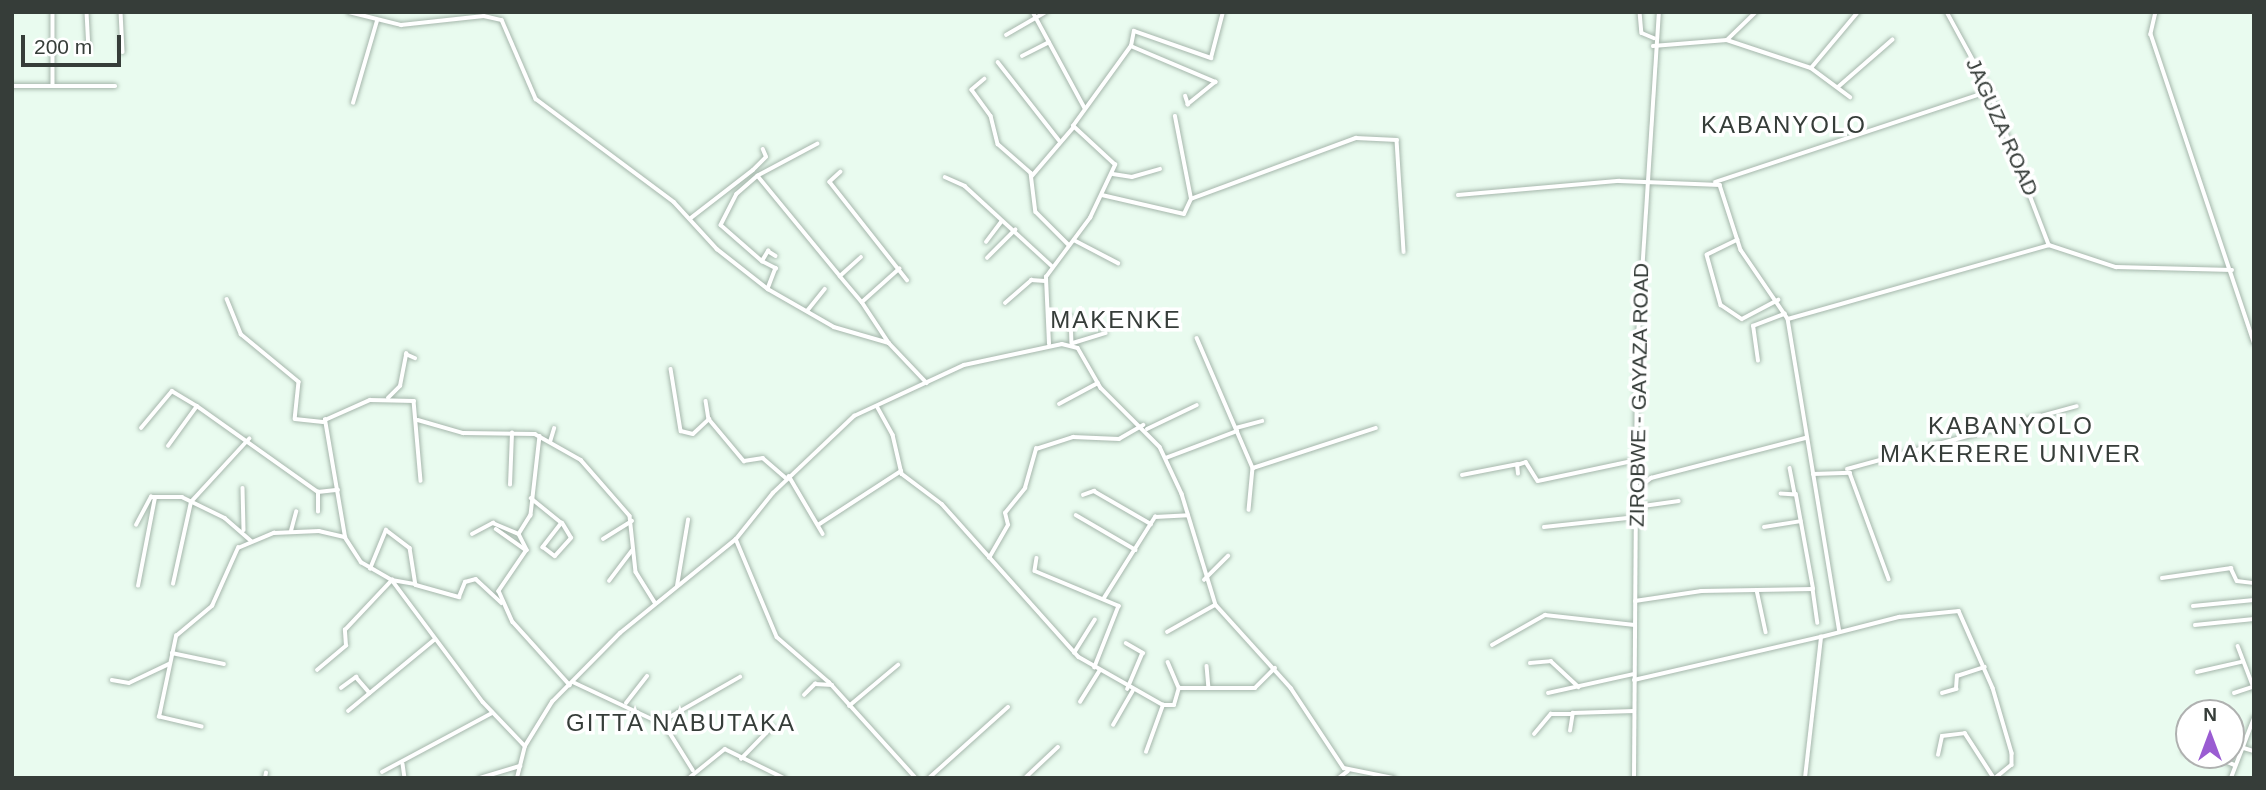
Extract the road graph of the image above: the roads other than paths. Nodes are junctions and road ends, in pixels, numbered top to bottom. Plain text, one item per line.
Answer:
1 (52, 12) edge
2 (87, 12) edge
3 (121, 12) edge
4 (349, 12) edge
5 (1046, 12) edge
6 (1223, 12) edge
7 (1640, 12) edge
8 (1659, 12) edge
9 (1756, 12) edge
10 (1858, 12) edge
11 (1947, 12) edge
12 (2156, 12) edge
13 (1034, 15) edge
14 (377, 21) junction
15 (1006, 35) dead end
16 (1654, 38) junction
17 (1727, 40) junction
18 (1892, 40) dead end
19 (1049, 43) junction
20 (1131, 46) junction
21 (1653, 46) junction
22 (89, 49) dead end
23 (123, 51) dead end
24 (1022, 56) dead end
25 (998, 62) dead end
26 (1811, 68) junction
27 (985, 79) dead end
28 (53, 84) junction
29 (12, 86) edge
30 (115, 86) dead end
31 (1838, 87) junction
32 (1990, 91) junction
33 (1185, 96) dead end
34 (1850, 97) dead end
35 (353, 103) dead end
36 (1085, 108) junction
37 (1175, 117) dead end
38 (1073, 128) junction
39 (1059, 140) junction
40 (818, 144) dead end
41 (763, 150) dead end
42 (1160, 169) dead end
43 (841, 172) dead end
44 (1113, 174) junction
45 (758, 176) junction
46 (1032, 176) junction
47 (945, 177) dead end
48 (1646, 181) junction
49 (1713, 182) junction
50 (1102, 195) junction
51 (1458, 195) dead end
52 (1191, 199) junction
53 (691, 218) junction
54 (1002, 221) junction
55 (1015, 230) junction
56 (1074, 240) junction
57 (1738, 240) junction
58 (986, 242) dead end
59 (1069, 245) junction
60 (2049, 245) junction
61 (1404, 252) dead end
62 (776, 256) dead end
63 (861, 257) dead end
64 (988, 258) dead end
65 (762, 261) junction
66 (1118, 263) dead end
67 (1052, 266) junction
68 (899, 269) junction
69 (2232, 270) junction
70 (840, 276) junction
71 (907, 280) dead end
72 (1045, 281) junction
73 (768, 289) junction
74 (825, 289) dead end
75 (227, 299) dead end
76 (1778, 300) junction
77 (862, 302) junction
78 (1005, 303) dead end
79 (807, 311) junction
80 (1748, 314) junction
81 (1071, 316) dead end
82 (1786, 317) junction
83 (1753, 327) junction
84 (1105, 333) dead end
85 (1197, 338) dead end
86 (2254, 342) edge
87 (889, 343) junction
88 (1049, 344) junction
89 (1071, 344) junction
90 (415, 358) dead end
91 (1758, 361) dead end
92 (671, 369) dead end
93 (927, 383) junction
94 (1098, 383) junction
95 (388, 398) junction
96 (706, 401) dead end
97 (1059, 404) dead end
98 (1197, 405) dead end
99 (877, 406) junction
100 (2077, 406) dead end
101 (197, 407) junction
102 (709, 419) junction
103 (418, 420) junction
104 (1262, 421) dead end
105 (323, 422) junction
106 (1145, 427) junction
107 (141, 428) dead end
108 (1376, 428) dead end
109 (554, 429) dead end
110 (1236, 430) junction
111 (512, 433) junction
112 (540, 436) junction
113 (1807, 438) junction
114 (249, 439) junction
115 (550, 442) junction
116 (168, 446) dead end
117 (1166, 458) junction
118 (1632, 461) dead end
119 (1518, 464) junction
120 (1253, 468) junction
121 (1790, 468) dead end
122 (1847, 469) junction
123 (901, 471) junction
124 (1518, 474) dead end
125 (1813, 474) junction
126 (1462, 475) dead end
127 (788, 478) junction
128 (421, 481) dead end
129 (510, 485) dead end
130 (243, 488) dead end
131 (338, 490) junction
132 (1636, 491) junction
133 (318, 492) junction
134 (1781, 494) dead end
135 (1083, 495) dead end
136 (1796, 495) junction
137 (155, 498) junction
138 (531, 498) junction
139 (192, 500) junction
140 (1679, 501) dead end
141 (1636, 507) junction
142 (1249, 510) dead end
143 (296, 512) dead end
144 (318, 512) dead end
145 (1076, 515) dead end
146 (1188, 515) junction
147 (1636, 517) junction
148 (688, 520) dead end
149 (1801, 520) junction
150 (632, 522) junction
151 (562, 523) junction
152 (1151, 524) junction
153 (136, 525) dead end
154 (818, 525) junction
155 (1544, 527) dead end
156 (1764, 527) dead end
157 (484, 528) junction
158 (496, 529) junction
159 (503, 529) junction
160 (243, 531) junction
161 (292, 531) junction
162 (341, 532) junction
163 (472, 534) dead end
164 (520, 534) junction
165 (823, 534) dead end
166 (736, 538) junction
167 (603, 539) dead end
168 (251, 541) junction
169 (527, 550) junction
170 (1136, 550) junction
171 (632, 551) junction
172 (1228, 556) dead end
173 (989, 558) junction
174 (1037, 558) dead end
175 (370, 569) junction
176 (2162, 578) dead end
177 (1889, 579) dead end
178 (392, 580) junction
179 (1204, 580) junction
180 (609, 581) dead end
181 (2254, 583) edge
182 (173, 584) dead end
183 (416, 585) junction
184 (138, 586) dead end
185 (677, 586) junction
186 (1813, 589) junction
187 (1756, 590) junction
188 (499, 591) junction
189 (494, 596) junction
190 (1104, 598) junction
191 (2254, 600) edge
192 (1635, 601) junction
193 (655, 603) junction
194 (503, 604) junction
195 (1216, 605) junction
196 (2193, 606) dead end
197 (2254, 619) edge
198 (1095, 620) dead end
199 (1818, 623) dead end
200 (1634, 625) junction
201 (2195, 625) dead end
202 (1167, 632) dead end
203 (1766, 632) dead end
204 (1840, 632) junction
205 (1821, 637) junction
206 (434, 640) junction
207 (1126, 643) dead end
208 (1492, 645) dead end
209 (2238, 646) dead end
210 (172, 653) junction
211 (1074, 653) junction
212 (1168, 662) dead end
213 (2241, 662) junction
214 (1530, 663) dead end
215 (169, 664) junction
216 (224, 664) dead end
217 (898, 664) dead end
218 (1207, 666) dead end
219 (1095, 667) junction
220 (1985, 667) junction
221 (1275, 668) junction
222 (317, 670) dead end
223 (1100, 671) junction
224 (2197, 671) dead end
225 (1634, 674) junction
226 (647, 676) dead end
227 (740, 677) dead end
228 (112, 680) dead end
229 (1634, 680) junction
230 (572, 684) junction
231 (832, 685) junction
232 (1579, 687) junction
233 (2253, 687) edge
234 (341, 688) dead end
235 (1179, 688) junction
236 (1209, 688) junction
237 (1131, 690) junction
238 (370, 693) junction
239 (1548, 693) dead end
240 (1942, 693) dead end
241 (2234, 693) dead end
242 (804, 695) dead end
243 (1080, 702) dead end
244 (626, 703) junction
245 (1163, 705) junction
246 (849, 706) junction
247 (1009, 707) dead end
248 (1634, 710) junction
249 (348, 711) dead end
250 (492, 713) junction
251 (1571, 714) junction
252 (2254, 718) edge
253 (661, 722) junction
254 (1113, 725) dead end
255 (202, 727) dead end
256 (772, 727) dead end
257 (1570, 731) dead end
258 (1534, 734) dead end
259 (2245, 745) edge
260 (526, 746) junction
261 (1058, 747) dead end
262 (1146, 751) dead end
263 (1938, 755) dead end
264 (741, 758) junction
265 (403, 764) junction
266 (520, 766) junction
267 (693, 770) junction
268 (1348, 771) junction
269 (382, 772) dead end
270 (405, 778) edge
271 (480, 778) edge
272 (517, 778) edge
273 (689, 778) edge
274 (785, 778) edge
275 (916, 778) edge
276 (929, 778) edge
277 (1025, 778) edge
278 (1339, 778) edge
279 (1394, 778) edge
280 (1634, 778) edge
281 (1805, 778) edge
282 (1995, 778) edge

1 - 28 street
2 - 22 street
3 - 23 street
4 - 14 street
5 - 13 street
6 - 20 street
7 - 16 street
8 - 16 street, ZIROBWE - GAYAZA ROAD
9 - 17 street
10 - 26 street
11 - 32 street, JAGUZA ROAD
12 - 69 street
13 - 15 street
13 - 19 street
14 - 35 street
14 - 53 street
16 - 21 street, ZIROBWE - GAYAZA ROAD
17 - 21 street
17 - 26 street
18 - 31 street
19 - 24 street
19 - 36 street
20 - 33 street
20 - 36 street
21 - 48 street, ZIROBWE - GAYAZA ROAD
25 - 39 street
26 - 31 street
27 - 46 street
28 - 29 street
28 - 30 street
31 - 34 street
32 - 49 street
32 - 60 street, JAGUZA ROAD
36 - 38 street
37 - 52 street
38 - 39 street
38 - 44 street
39 - 46 street
40 - 45 street
41 - 53 street
42 - 44 street
43 - 68 street
44 - 50 street
45 - 65 street
45 - 70 street
46 - 59 street
47 - 54 street
48 - 49 street
48 - 51 street
48 - 132 street, ZIROBWE - GAYAZA ROAD
49 - 57 street
50 - 52 street
50 - 56 street
52 - 61 street
53 - 73 street
54 - 55 street
54 - 58 street
55 - 64 street
55 - 67 street
56 - 59 street
56 - 66 street
57 - 76 street
57 - 80 street
59 - 67 street
60 - 69 street
60 - 82 street
62 - 65 street
63 - 70 street
65 - 73 street
67 - 72 street
68 - 71 street
68 - 77 street
69 - 86 street
70 - 77 street
72 - 78 street
72 - 88 street
73 - 79 street
74 - 79 street
75 - 105 street
76 - 80 street
76 - 82 street
77 - 87 street
79 - 87 street
80 - 83 street
81 - 89 street
82 - 83 street
82 - 113 street
83 - 91 street
84 - 89 street
85 - 110 street
87 - 93 street
88 - 89 street
88 - 93 street
89 - 94 street
90 - 95 street
92 - 102 street
93 - 99 street
94 - 97 street
94 - 106 street
95 - 103 street
95 - 105 street
96 - 102 street
98 - 106 street
99 - 123 street
99 - 127 street
100 - 122 street
101 - 107 street
101 - 114 street
101 - 116 street
102 - 127 street
103 - 111 street
103 - 128 street
104 - 110 street
105 - 131 street
106 - 117 street
106 - 173 street
108 - 120 street
109 - 115 street
110 - 117 street
110 - 120 street
111 - 112 street
111 - 129 street
112 - 115 street
112 - 138 street
113 - 125 street
113 - 132 street
114 - 133 street
114 - 139 street
115 - 150 street
117 - 146 street
118 - 119 street
119 - 124 street
119 - 126 street
120 - 142 street
121 - 136 street
122 - 125 street
122 - 177 street
123 - 154 street
123 - 173 street
125 - 204 street
127 - 154 street
127 - 166 street
130 - 160 street
131 - 133 street
131 - 162 street
132 - 141 street, ZIROBWE - GAYAZA ROAD
133 - 144 street
134 - 136 street
135 - 152 street
136 - 149 street
137 - 139 street
137 - 153 street
137 - 184 street
138 - 151 street
138 - 164 street
139 - 160 street
139 - 182 street
140 - 141 street
141 - 147 street, ZIROBWE - GAYAZA ROAD
143 - 161 street
145 - 170 street
146 - 152 street
146 - 179 street
147 - 155 street
147 - 192 street, ZIROBWE - GAYAZA ROAD
148 - 185 street
149 - 156 street
149 - 186 street
150 - 167 street
150 - 171 street
151 - 151 street
152 - 170 street
154 - 165 street
157 - 158 street
157 - 159 street
157 - 163 street
158 - 159 street
158 - 169 street
159 - 164 street
160 - 168 street
161 - 162 street
161 - 168 street
162 - 175 street
164 - 169 street
166 - 185 street
166 - 231 street
168 - 210 street
169 - 188 street
170 - 190 street
171 - 180 street
171 - 193 street
172 - 179 street
173 - 211 street
174 - 190 street
175 - 178 street
175 - 183 street
176 - 181 street
178 - 183 street
178 - 206 street
178 - 222 street
179 - 195 street
183 - 189 street
185 - 193 street
186 - 187 street
186 - 199 street
187 - 192 street
187 - 203 street
188 - 189 street
188 - 194 street
189 - 194 street
190 - 219 street
191 - 196 street
192 - 200 street, ZIROBWE - GAYAZA ROAD
193 - 230 street
194 - 230 street
195 - 202 street
195 - 221 street
197 - 201 street
198 - 211 street
200 - 208 street
200 - 225 street, ZIROBWE - GAYAZA ROAD
204 - 205 street
204 - 220 street
205 - 229 street
205 - 281 street
206 - 238 street
206 - 250 street
207 - 237 street
209 - 213 street
210 - 215 street
210 - 216 street
211 - 219 street
212 - 235 street
213 - 224 street
213 - 233 street
214 - 232 street
215 - 228 street
215 - 255 street
217 - 246 street
218 - 236 street
219 - 223 street
220 - 240 street
220 - 282 street
221 - 236 street
221 - 268 street
223 - 237 street
223 - 243 street
225 - 229 street, ZIROBWE - GAYAZA ROAD
225 - 232 street
226 - 244 street
227 - 253 street
229 - 248 street, ZIROBWE - GAYAZA ROAD
230 - 244 street
230 - 260 street
231 - 242 street
231 - 246 street
232 - 239 street
233 - 241 street
234 - 238 street
235 - 236 street
235 - 245 street
237 - 245 street
237 - 254 street
238 - 249 street
244 - 253 street
245 - 262 street
246 - 275 street
247 - 276 street
248 - 251 street
248 - 280 street, ZIROBWE - GAYAZA ROAD
250 - 260 street
250 - 265 street
251 - 257 street
251 - 258 street
252 - 259 street
253 - 267 street
256 - 264 street
260 - 266 street
261 - 277 street
263 - 282 street
264 - 267 street
264 - 274 street
265 - 269 street
265 - 270 street
266 - 271 street
266 - 272 street
267 - 273 street
268 - 278 street
268 - 279 street

